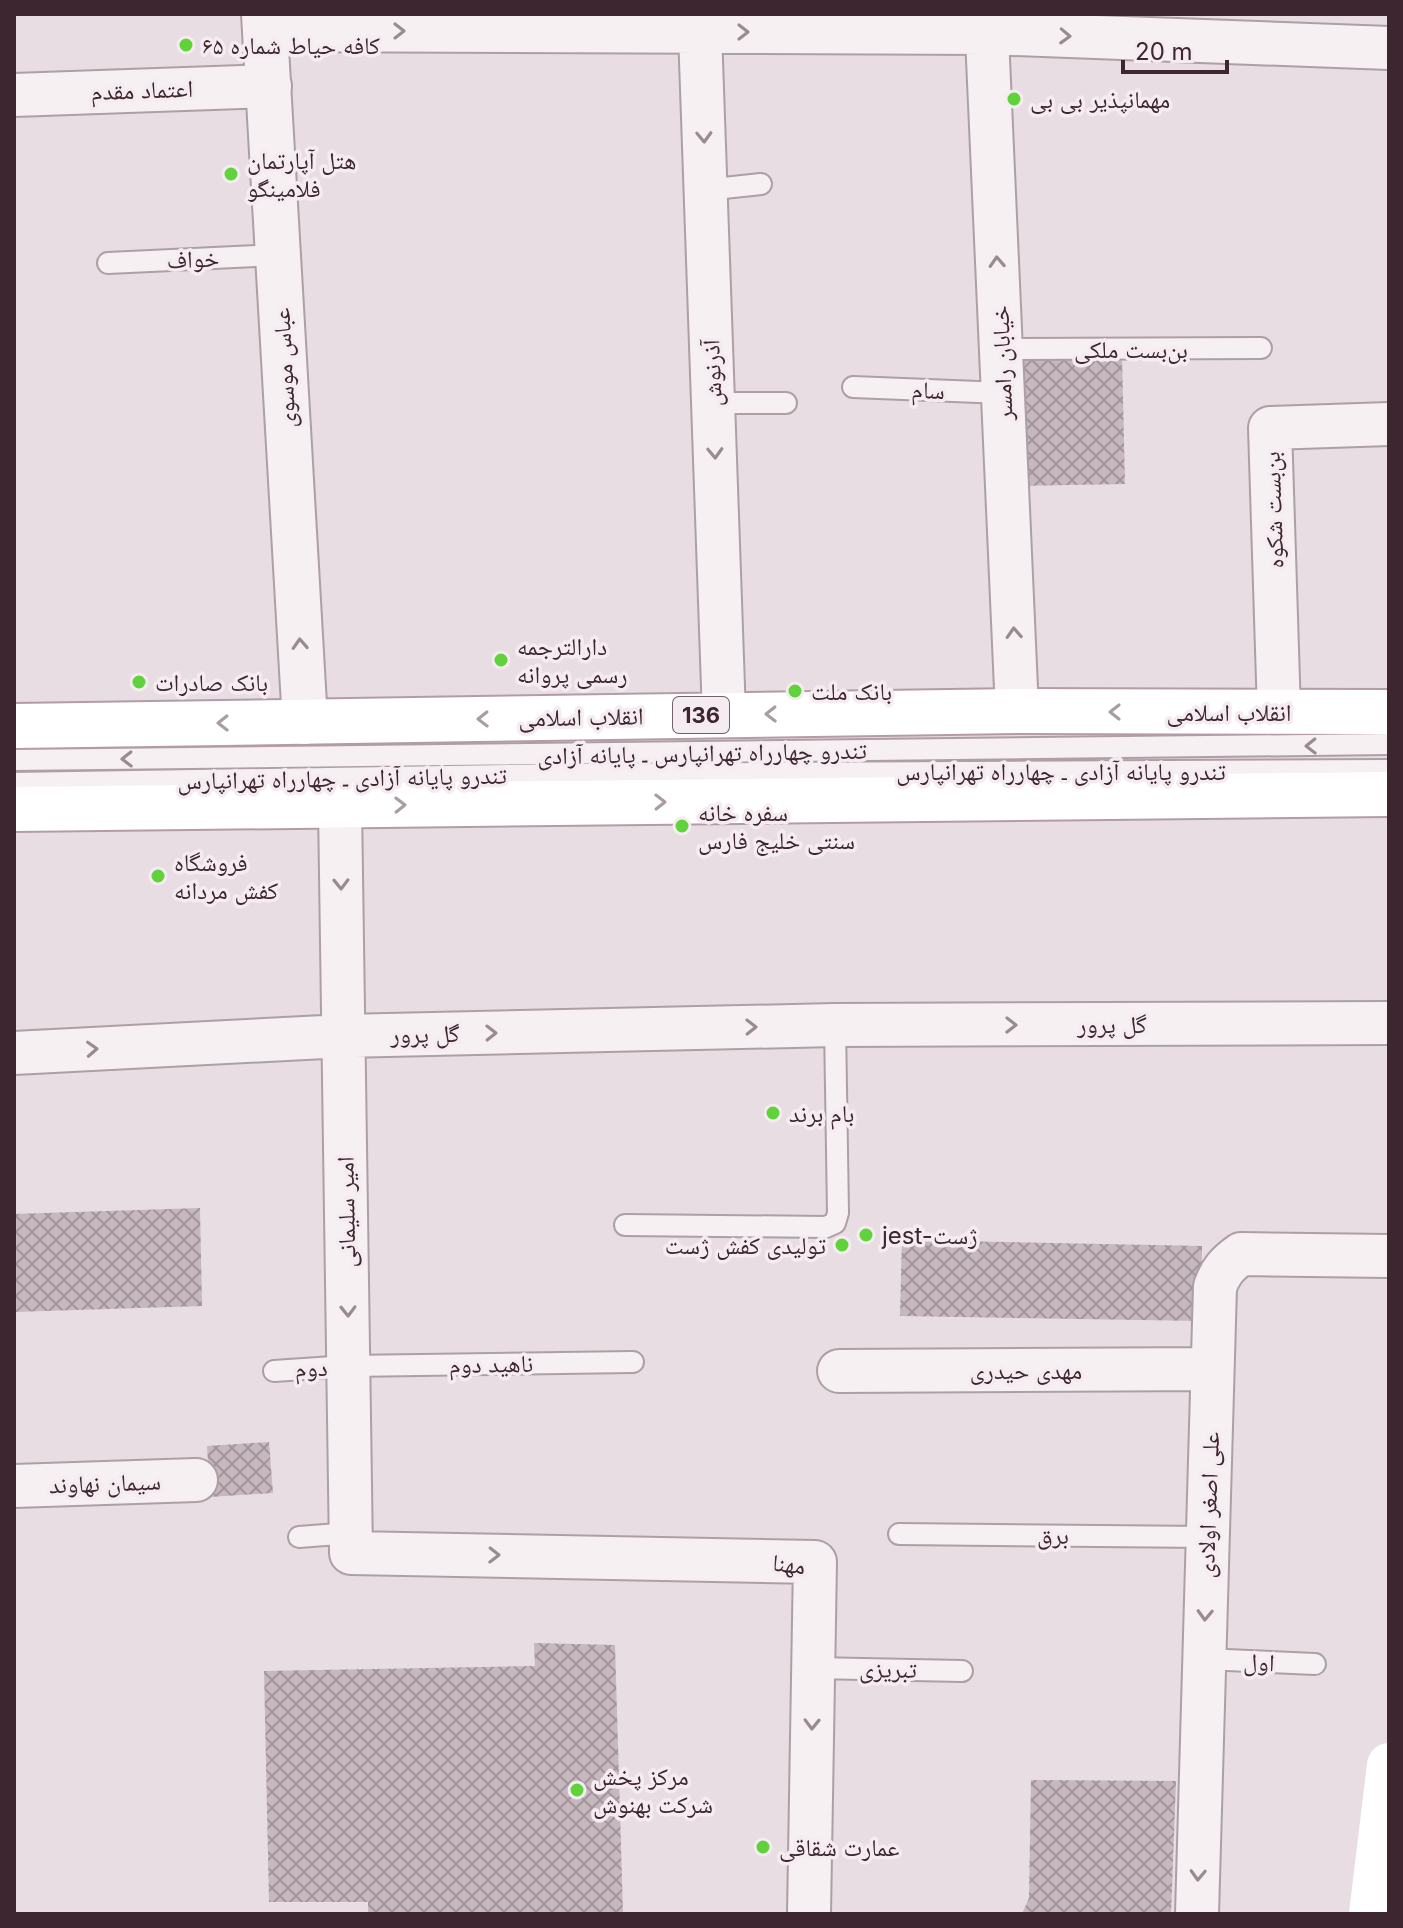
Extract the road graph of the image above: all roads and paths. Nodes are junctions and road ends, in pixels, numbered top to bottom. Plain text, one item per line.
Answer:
1 (265, 22) edge
2 (700, 23) edge
3 (986, 23) edge
4 (1389, 48) edge
5 (270, 86) junction
6 (14, 95) edge
7 (761, 184) dead end
8 (705, 190) junction
9 (277, 255) junction
10 (108, 263) dead end
11 (1261, 348) dead end
12 (1001, 349) junction
13 (853, 387) dead end
14 (1003, 393) junction
15 (713, 403) junction
16 (786, 403) dead end
17 (1389, 424) edge
18 (1017, 711) junction
19 (1279, 712) junction
20 (1389, 712) edge
21 (724, 715) junction
22 (305, 722) junction
23 (14, 726) edge
24 (1389, 744) edge
25 (14, 760) edge
26 (1389, 770) edge
27 (14, 783) edge
28 (1389, 794) edge
29 (340, 806) junction
30 (14, 809) edge
31 (1389, 1023) edge
32 (835, 1025) junction
33 (343, 1036) junction
34 (14, 1053) edge
35 (625, 1225) dead end
36 (1389, 1256) edge
37 (633, 1362) dead end
38 (348, 1366) junction
39 (1212, 1369) junction
40 (274, 1371) dead end
41 (839, 1371) dead end
42 (196, 1480) dead end
43 (14, 1486) edge
44 (351, 1533) junction
45 (899, 1534) dead end
46 (299, 1537) dead end
47 (1207, 1537) junction
48 (1204, 1659) junction
49 (1315, 1664) dead end
50 (813, 1668) junction
51 (962, 1671) dead end
52 (1389, 1765) edge
53 (809, 1914) edge
54 (1197, 1914) edge
55 (1371, 1914) edge

1 -> 2 street
1 - 5 street, عباس موسوی
2 -> 3 street
2 -> 8 street, آذرنوش
3 -> 4 street
12 -> 3 street, خیابان رامسر
5 - 6 street, اعتماد مقدم
5 - 9 street, عباس موسوی
7 - 8 lane
8 - 15 street, آذرنوش
9 - 10 lane, خواف
22 -> 9 street, عباس موسوی
11 - 12 lane, بن‌بست ملکی
12 - 14 street, خیابان رامسر
13 - 14 lane, سام
18 -> 14 street, خیابان رامسر
15 - 16 lane
15 -> 21 street, آذرنوش
17 - 19 street, بن‌بست شکوه
19 -> 18 main road, انقلاب اسلامی / 136
18 -> 21 main road, انقلاب اسلامی / 136
19 - 20 main road, انقلاب اسلامی / 136
21 -> 22 main road, انقلاب اسلامی / 136
22 -> 23 main road, انقلاب اسلامی / 136
24 -> 25 lane, تندرو چهارراه تهرانپارس ـ پایانه آزادی
26 - 27 lane, تندرو پایانه آزادی ـ چهارراه تهرانپارس
29 -> 28 main road
29 - 30 main road
29 -> 33 street, امیر سلیمانی
32 -> 31 street, گل پرور
33 -> 32 street, گل پرور
32 - 35 lane
34 -> 33 street, گل پرور
33 -> 38 street, امیر سلیمانی
36 - 39 street, علی اصغر اولادی
37 - 38 lane, ناهید دوم
38 - 40 lane, دوم
38 - 44 street, امیر سلیمانی
39 - 41 street, مهدی حیدری
39 - 47 street, علی اصغر اولادی
42 - 43 street, سیمان نهاوند
44 - 46 lane
44 -> 50 street, مهنا
45 - 47 lane, برق
47 -> 48 street, علی اصغر اولادی
48 - 49 lane, اول
48 -> 54 street, علی اصغر اولادی
50 - 51 lane, تبریزی
50 -> 53 street, مهنا
52 - 55 main road

